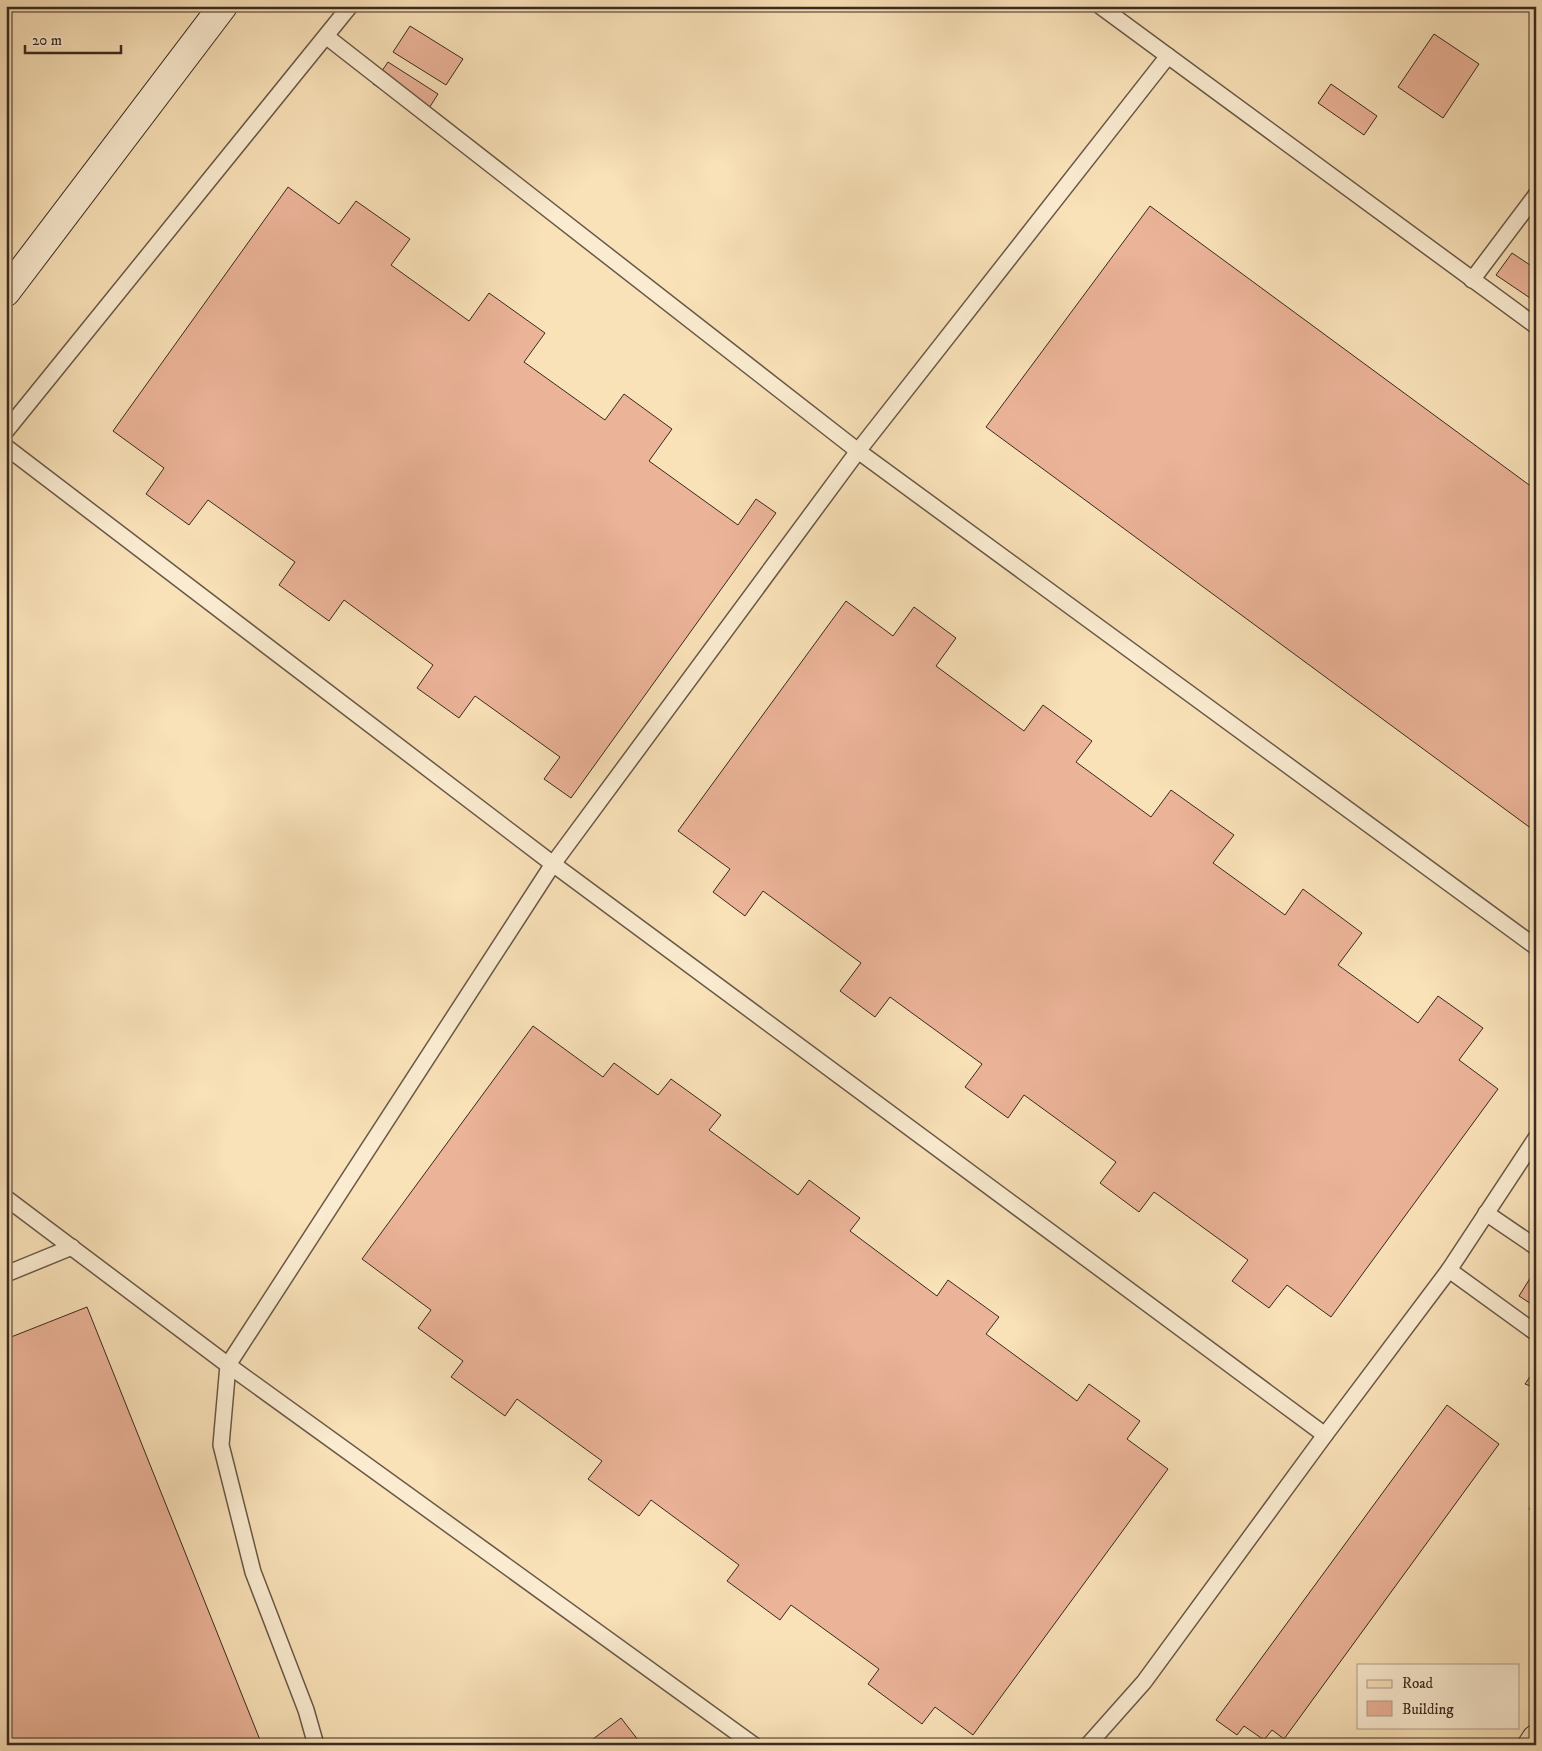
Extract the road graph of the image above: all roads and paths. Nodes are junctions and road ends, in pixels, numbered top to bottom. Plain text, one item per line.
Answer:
1 (223, 6) edge
2 (350, 6) edge
3 (1100, 6) edge
4 (327, 37) junction
5 (1168, 56) junction
6 (1536, 195) edge
7 (1472, 280) junction
8 (6, 292) edge
9 (1536, 326) edge
10 (6, 431) edge
11 (6, 447) edge
12 (858, 451) junction
13 (553, 864) junction
14 (1536, 948) edge
15 (1536, 1138) edge
16 (6, 1198) edge
17 (1486, 1212) junction
18 (72, 1247) junction
19 (1536, 1247) edge
20 (1449, 1270) junction
21 (6, 1274) edge
22 (1536, 1333) edge
23 (228, 1365) junction
24 (1325, 1435) junction
25 (1536, 1739) edge
26 (316, 1745) edge
27 (754, 1745) edge
28 (1088, 1745) edge
29 (1532, 1745) edge

1 - 8 street
2 - 4 lane
3 - 5 lane
4 - 10 lane
4 - 12 lane
5 - 7 lane
5 - 12 lane
6 - 7 lane
7 - 9 lane
11 - 13 lane
12 - 13 lane
12 - 14 lane
13 - 23 lane
13 - 24 lane
15 - 17 lane
16 - 18 lane
17 - 19 lane
17 - 20 lane
18 - 21 lane
18 - 23 lane
20 - 22 lane
20 - 24 lane
23 - 26 lane
23 - 27 lane
24 - 28 lane
25 - 29 main road

